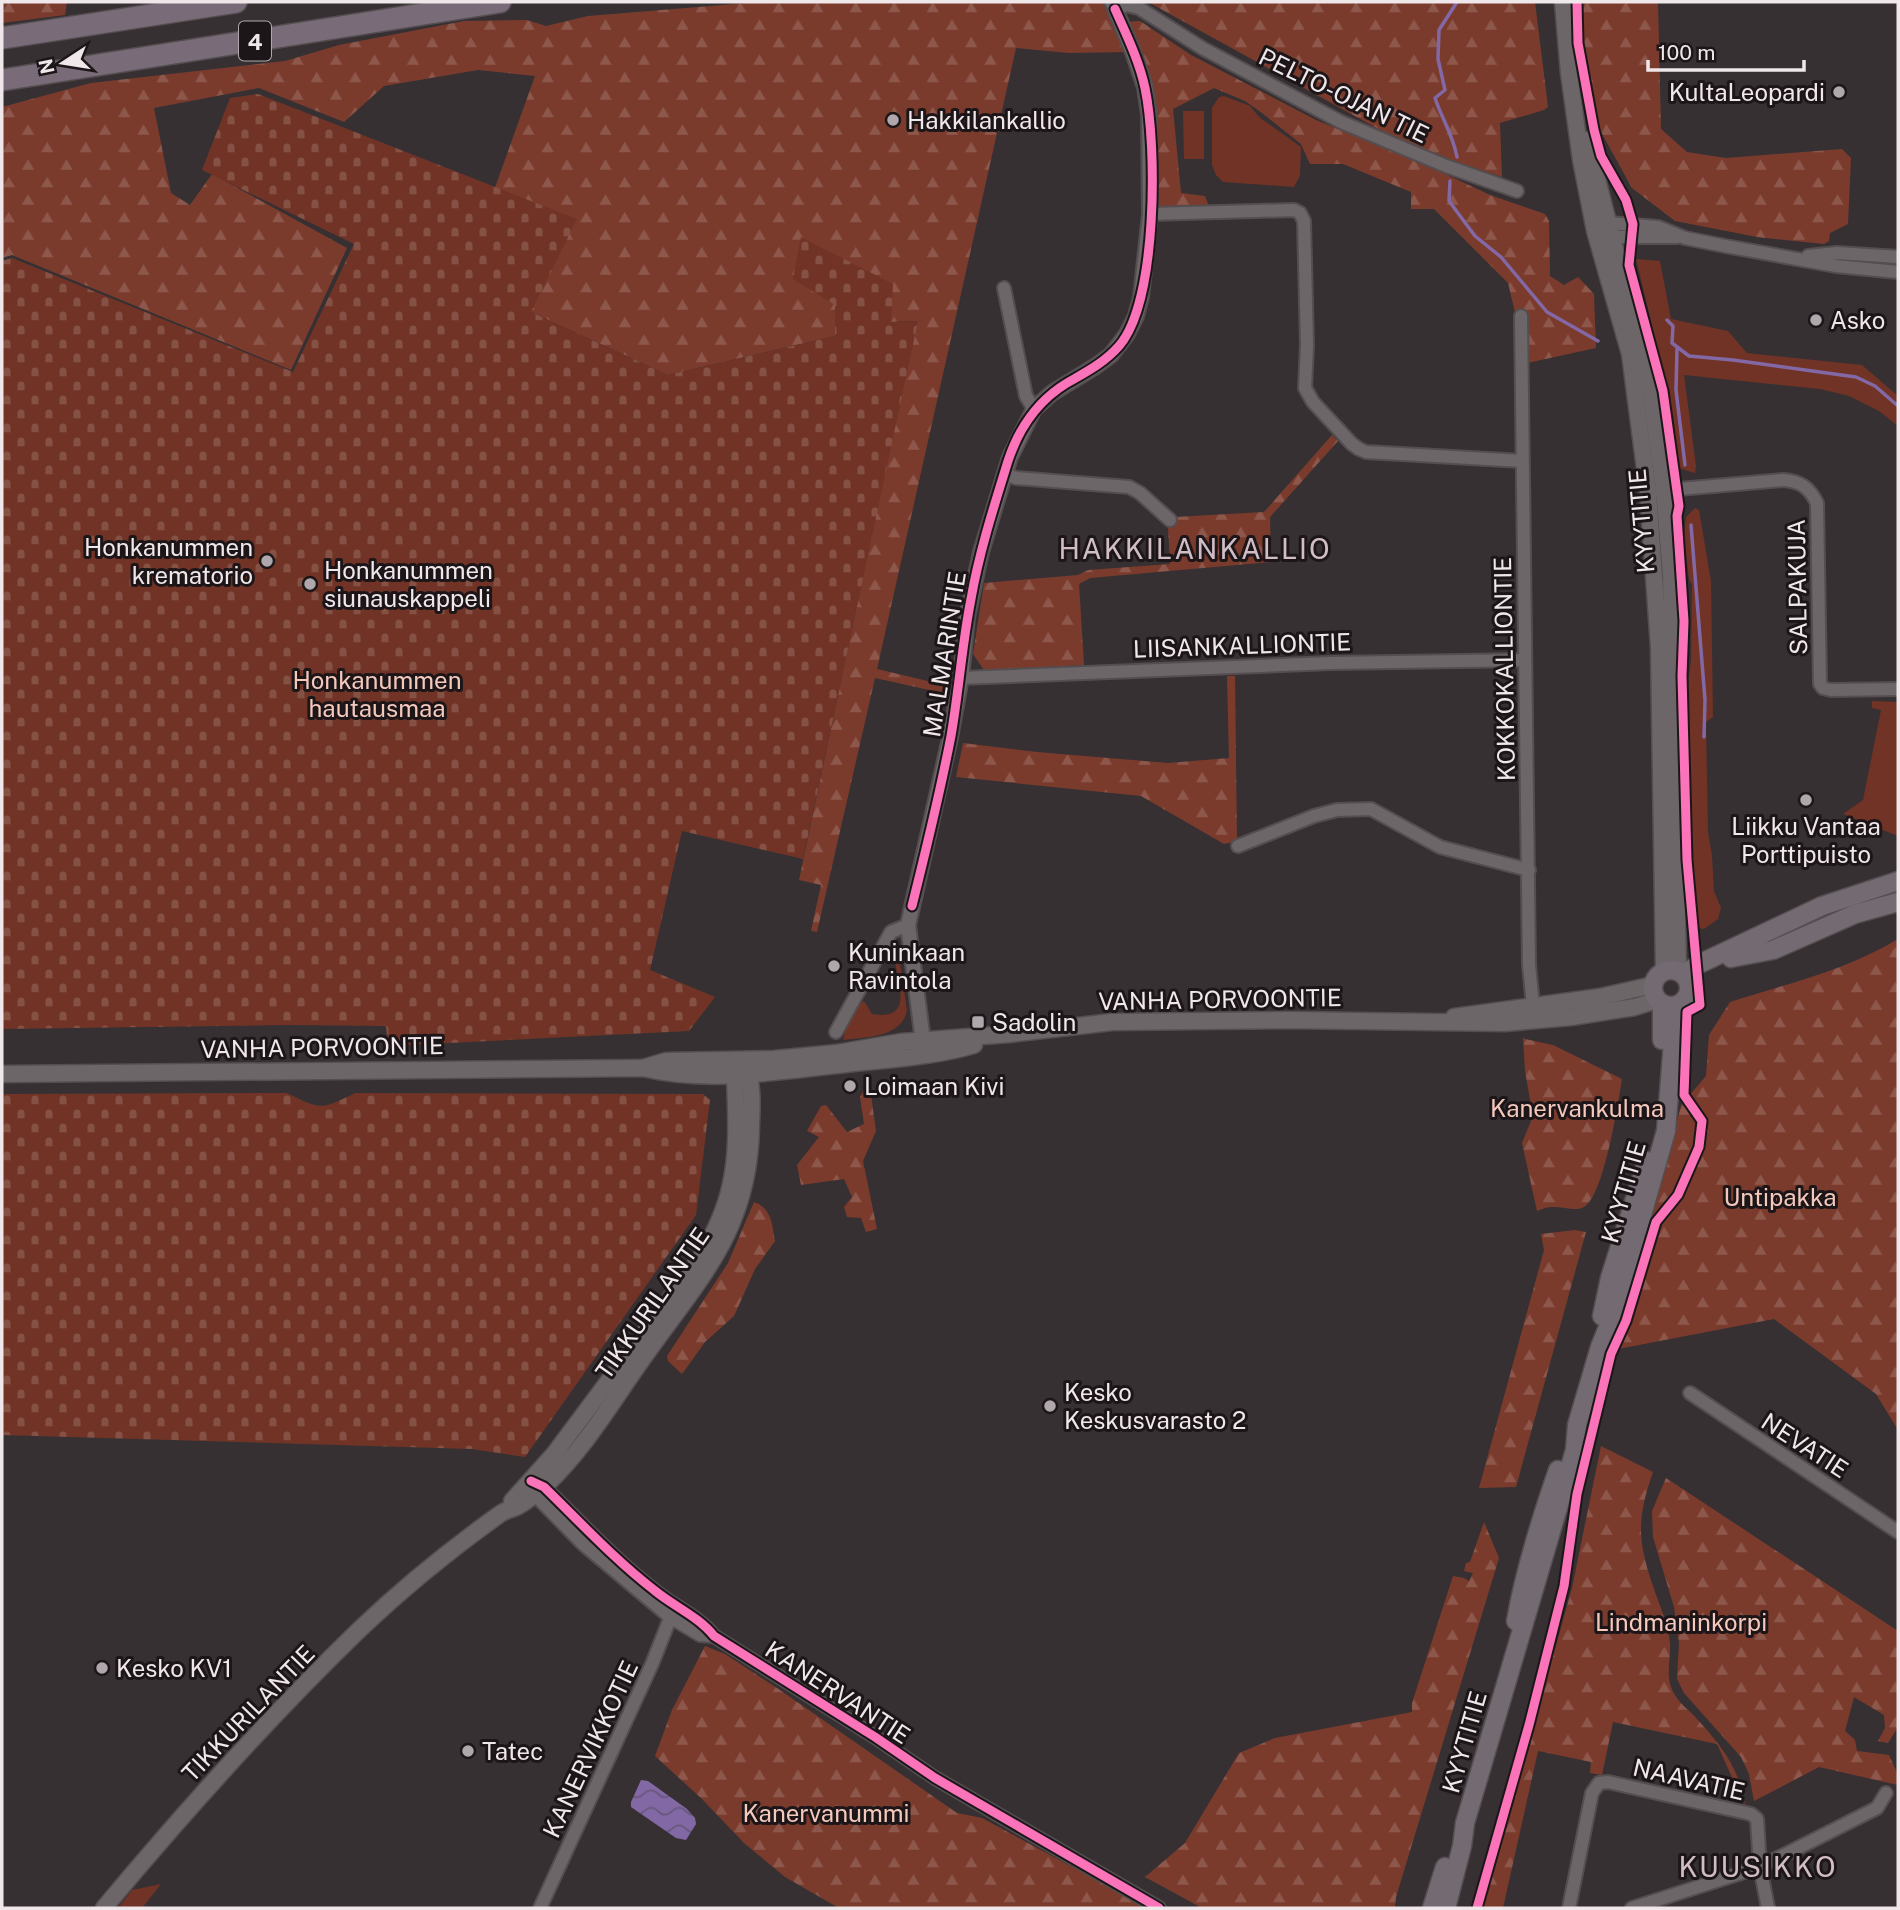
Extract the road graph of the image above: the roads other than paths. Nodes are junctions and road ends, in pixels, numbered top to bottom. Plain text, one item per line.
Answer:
1 (236, 2) edge
2 (500, 2) edge
3 (1563, 2) edge
4 (1113, 5) edge
5 (2, 38) edge
6 (2, 80) edge
7 (1517, 191) dead end
8 (1150, 214) junction
9 (1605, 230) junction
10 (1796, 257) junction
11 (1898, 257) edge
12 (1898, 272) edge
13 (1004, 288) dead end
14 (1521, 316) dead end
15 (1034, 410) junction
16 (1522, 461) junction
17 (1005, 474) junction
18 (1656, 491) junction
19 (1170, 520) dead end
20 (1525, 660) junction
21 (961, 678) junction
22 (1898, 689) edge
23 (1238, 846) dead end
24 (1529, 870) junction
25 (1898, 881) edge
26 (1898, 902) edge
27 (908, 925) junction
28 (1671, 987) junction
29 (1534, 1014) junction
30 (836, 1032) dead end
31 (924, 1048) junction
32 (743, 1070) junction
33 (2, 1074) edge
34 (1690, 1393) dead end
35 (536, 1487) junction
36 (1898, 1532) edge
37 (673, 1611) junction
38 (1886, 1793) dead end
39 (1465, 1823) junction
40 (1760, 1867) junction
41 (104, 1908) edge
42 (540, 1908) edge
43 (1159, 1908) edge
44 (1432, 1908) edge
45 (1446, 1908) edge
46 (1569, 1908) edge
47 (1632, 1908) edge
48 (1768, 1908) edge

1 - 5 highway, 4
2 - 6 highway, 4
3 - 9 main road, KYYTITIE
4 - 7 street, PELTO-OJAN TIE
4 - 8 street, MALMARINTIE
8 - 15 street, MALMARINTIE
8 - 16 street
9 - 10 street
9 - 18 main road, KYYTITIE
10 - 11 street
10 - 12 street
13 - 15 street
14 - 16 street, KOKKOKALLIONTIE
15 - 17 street, MALMARINTIE
16 - 20 street, KOKKOKALLIONTIE
17 - 19 street
17 - 21 street, MALMARINTIE
18 - 22 street, SALPAKUJA
18 - 28 main road, KYYTITIE
20 - 21 street, LIISANKALLIONTIE
20 - 24 street, KOKKOKALLIONTIE
21 - 27 street, MALMARINTIE
23 - 24 street
24 - 29 street, KOKKOKALLIONTIE
25 - 28 main road, VANHA PORVOONTIE
26 - 28 main road, VANHA PORVOONTIE
27 - 30 street
27 - 31 street, MALMARINTIE
28 - 29 main road, VANHA PORVOONTIE
28 - 39 main road, KYYTITIE
29 - 31 main road, VANHA PORVOONTIE
31 - 32 main road, VANHA PORVOONTIE
32 - 33 main road, VANHA PORVOONTIE
32 - 35 main road, TIKKURILANTIE
34 - 36 street, NEVATIE
35 - 37 street, KANERVANTIE
35 - 41 main road, TIKKURILANTIE
37 - 42 street, KANERVIKKOTIE
37 - 43 street, KANERVANTIE
38 - 40 street
39 - 44 main road, KYYTITIE
39 - 45 main road, KYYTITIE
40 - 46 street, NAAVATIE
40 - 47 street
40 - 48 street

